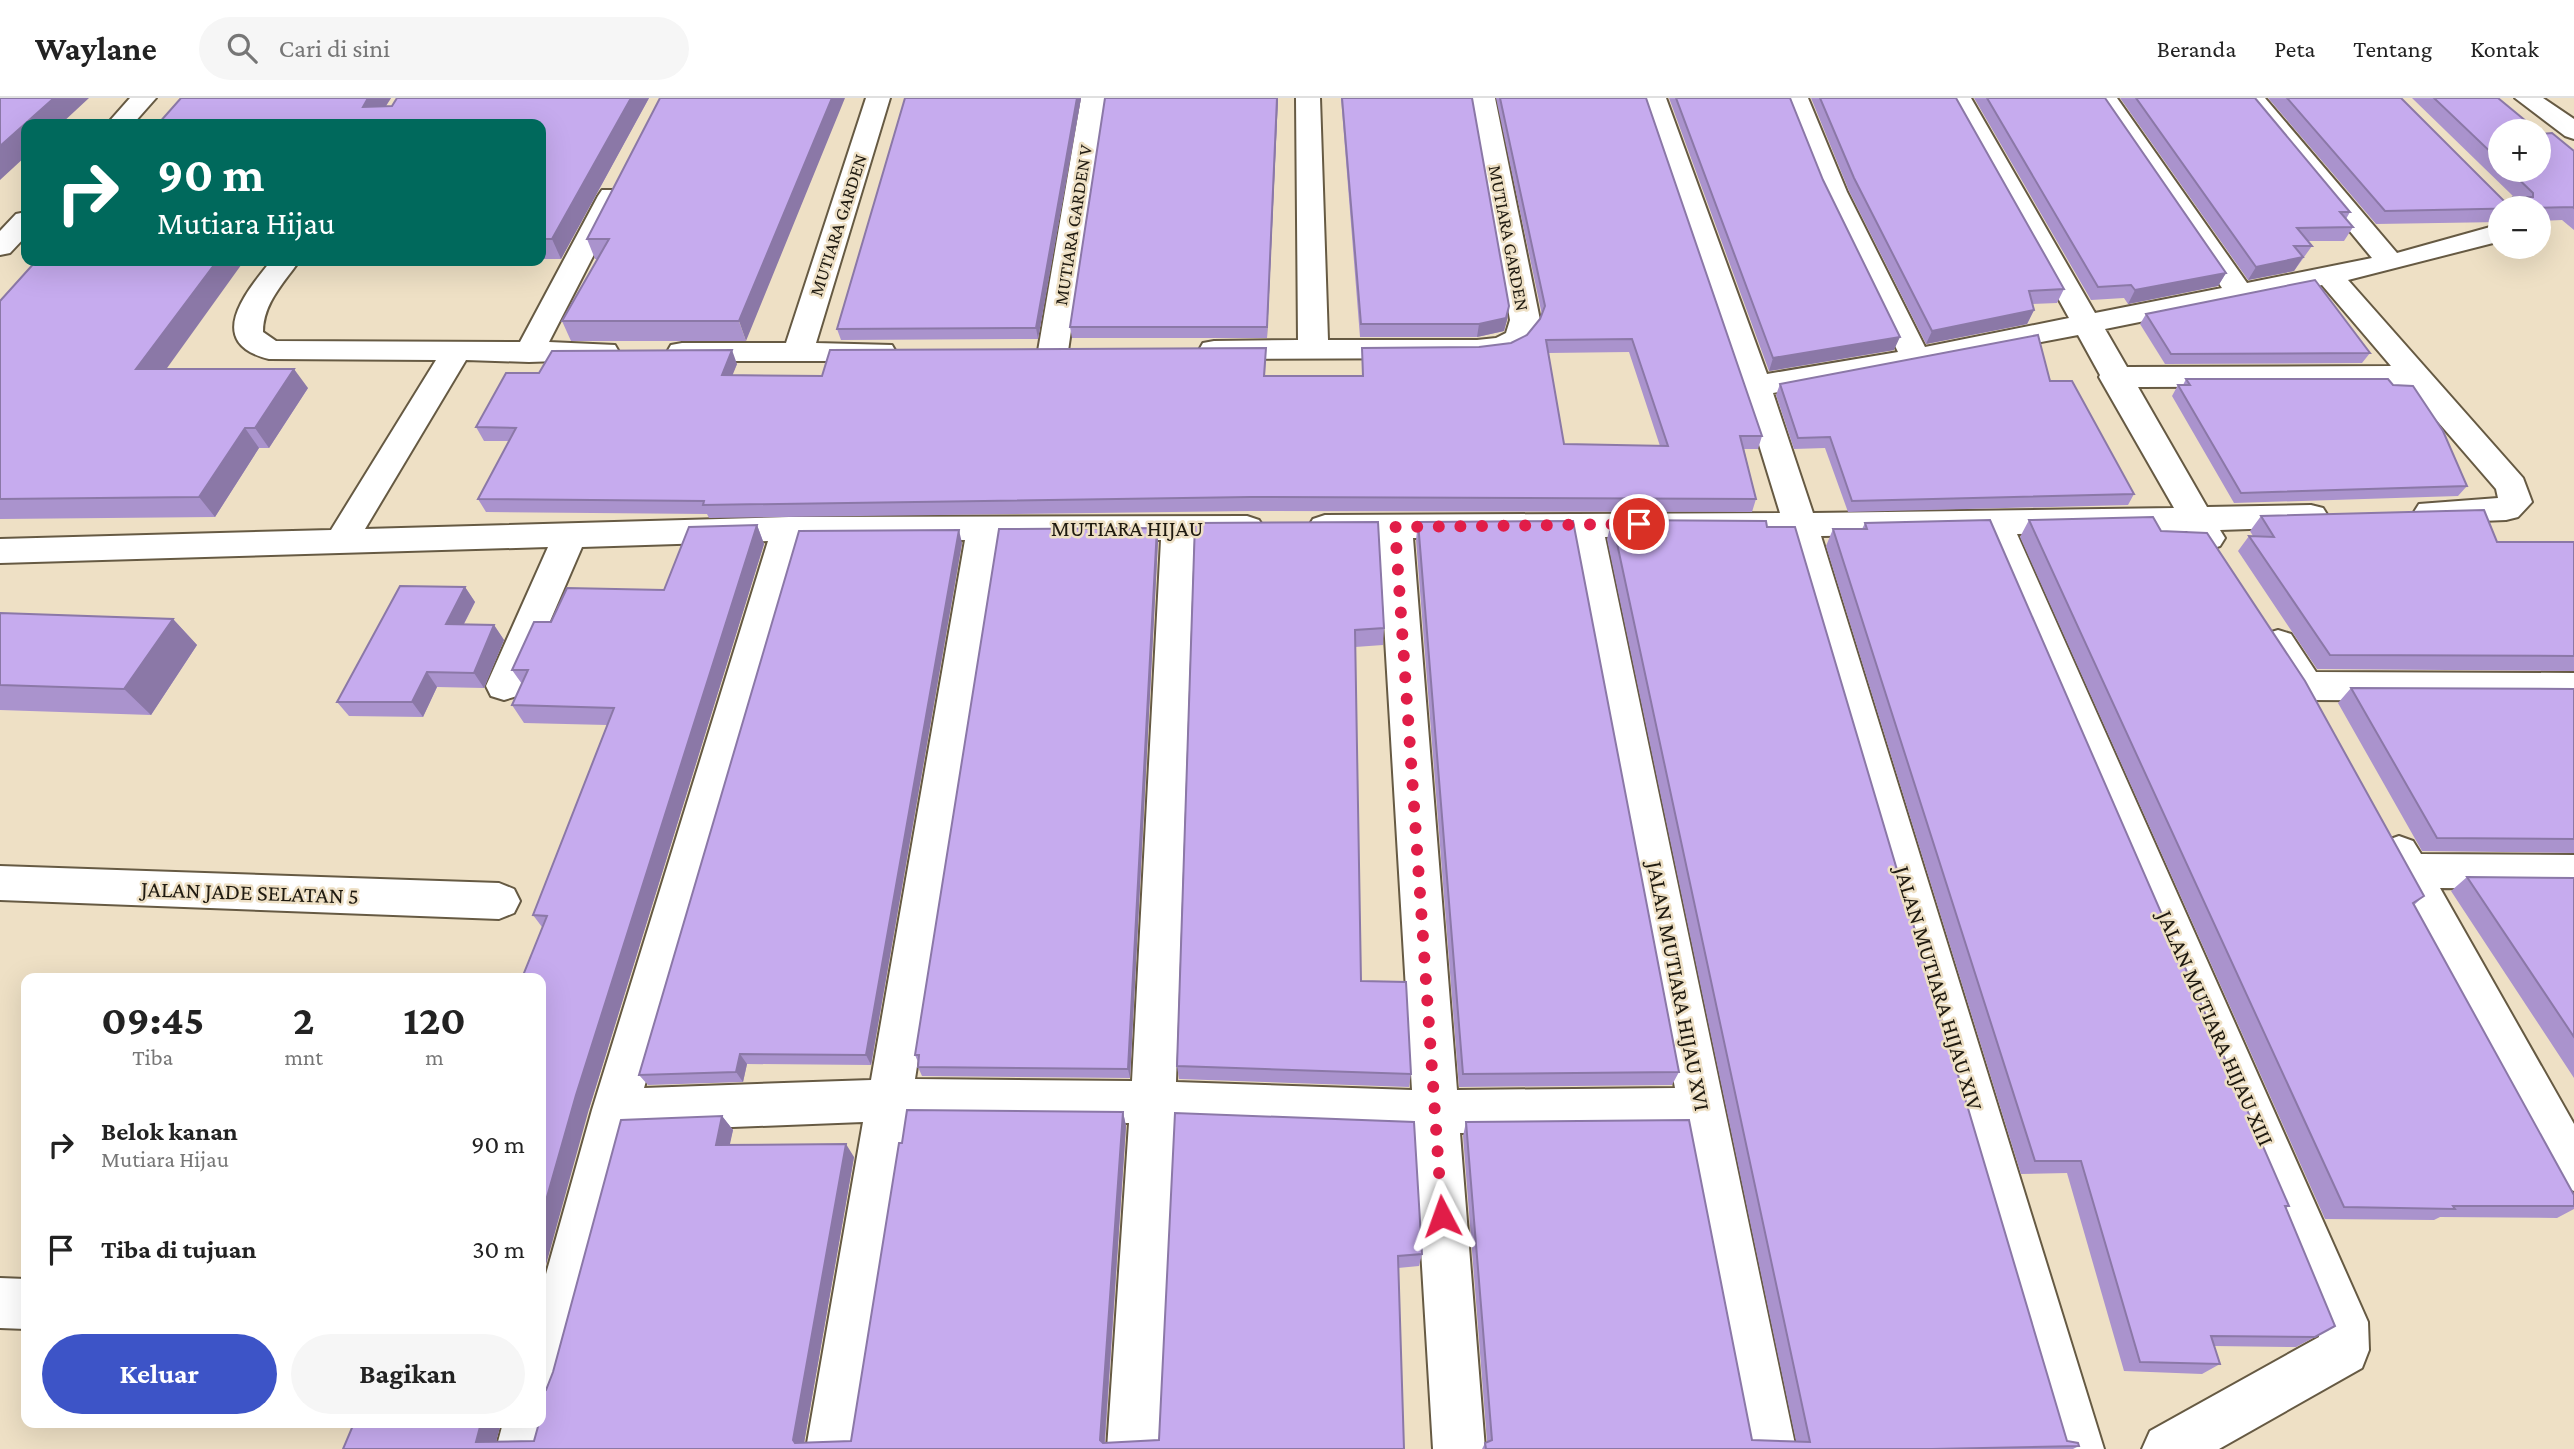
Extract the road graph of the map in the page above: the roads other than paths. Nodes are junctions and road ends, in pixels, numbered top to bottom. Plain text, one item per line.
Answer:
1 (144, 98) edge
2 (878, 98) edge
3 (1093, 98) edge
4 (1308, 98) edge
5 (1483, 98) edge
6 (1654, 98) edge
7 (1796, 98) edge
8 (1959, 98) edge
9 (2105, 98) edge
10 (2252, 98) edge
11 (2527, 98) edge
12 (124, 119) edge
13 (2574, 131) edge
14 (624, 171) edge
15 (21, 225) edge
16 (2488, 236) edge
17 (0, 247) edge
18 (2391, 262) junction
19 (281, 266) edge
20 (2328, 275) junction
21 (2239, 292) junction
22 (2085, 322) junction
23 (1313, 349) junction
24 (1190, 350) edge
25 (1053, 351) edge
26 (798, 352) junction
27 (905, 352) edge
28 (454, 353) junction
29 (530, 353) junction
30 (1916, 358) junction
31 (2415, 376) junction
32 (2115, 377) junction
33 (1756, 386) junction
34 (2404, 513) edge
35 (2335, 515) edge
36 (2197, 520) junction
37 (1995, 523) junction
38 (1585, 524) junction
39 (1395, 527) junction
40 (1801, 527) junction
41 (984, 528) junction
42 (1178, 528) junction
43 (789, 529) junction
44 (570, 535) junction
45 (341, 541) junction
46 (0, 551) edge
47 (2226, 564) edge
48 (2262, 619) edge
49 (504, 686) dead end
50 (2306, 686) junction
51 (2574, 687) edge
52 (2325, 721) edge
53 (2383, 825) edge
54 (2409, 871) junction
55 (2574, 872) edge
56 (0, 883) edge
57 (499, 901) dead end
58 (892, 1100) junction
59 (1153, 1102) junction
60 (1704, 1109) junction
61 (615, 1110) junction
62 (1435, 1112) junction
63 (2560, 1122) edge
64 (2574, 1169) edge
65 (0, 1303) edge
66 (21, 1304) edge
67 (546, 1363) edge
68 (528, 1428) edge
69 (522, 1449) edge
70 (832, 1449) edge
71 (1133, 1449) edge
72 (1459, 1449) edge
73 (1770, 1449) edge
74 (2078, 1449) edge
75 (2168, 1449) edge

1 - 12 street
2 - 26 street, MUTIARA GARDEN
3 - 25 street, MUTIARA GARDEN V
4 - 23 street
5 - 23 street, MUTIARA GARDEN
6 - 33 street, JALAN MUTIARA HIJAU XIV
7 - 30 street
8 - 22 street
9 - 21 street
10 - 18 street
11 - 13 street
14 - 29 street
15 - 17 street
16 - 18 street
18 - 20 street
19 - 28 street
20 - 21 street
20 - 31 street
21 - 22 street
22 - 30 street
22 - 32 street
23 - 24 street, MUTIARA GARDEN
26 - 27 street
26 - 29 street
28 - 29 street
28 - 45 street
30 - 33 street
31 - 32 street
31 - 34 street
32 - 36 street
33 - 40 street, JALAN MUTIARA HIJAU XIV
35 - 36 street, MUTIARA HIJAU
36 - 37 street, MUTIARA HIJAU
36 - 47 street
37 - 40 street, MUTIARA HIJAU
37 - 75 street, JALAN MUTIARA HIJAU XIII
38 - 39 street, MUTIARA HIJAU
38 - 40 street, MUTIARA HIJAU
38 - 60 street, JALAN MUTIARA HIJAU XVI
39 - 42 street, MUTIARA HIJAU
39 - 62 street
40 - 74 street, JALAN MUTIARA HIJAU XIV
41 - 42 street, MUTIARA HIJAU
41 - 43 street, MUTIARA HIJAU
41 - 58 street
42 - 59 street
43 - 44 street, MUTIARA HIJAU
43 - 61 street
44 - 45 street, MUTIARA HIJAU
44 - 49 street
45 - 46 street, MUTIARA HIJAU
48 - 50 street
50 - 51 street
50 - 52 street
53 - 54 street
54 - 55 street
54 - 63 street
56 - 57 street, JALAN JADE SELATAN 5
58 - 59 street
58 - 61 street
58 - 70 street
59 - 62 street
59 - 71 street
60 - 62 street
60 - 73 street, JALAN MUTIARA HIJAU XVI
61 - 67 street
62 - 72 street
63 - 64 street
65 - 66 street
68 - 69 street

